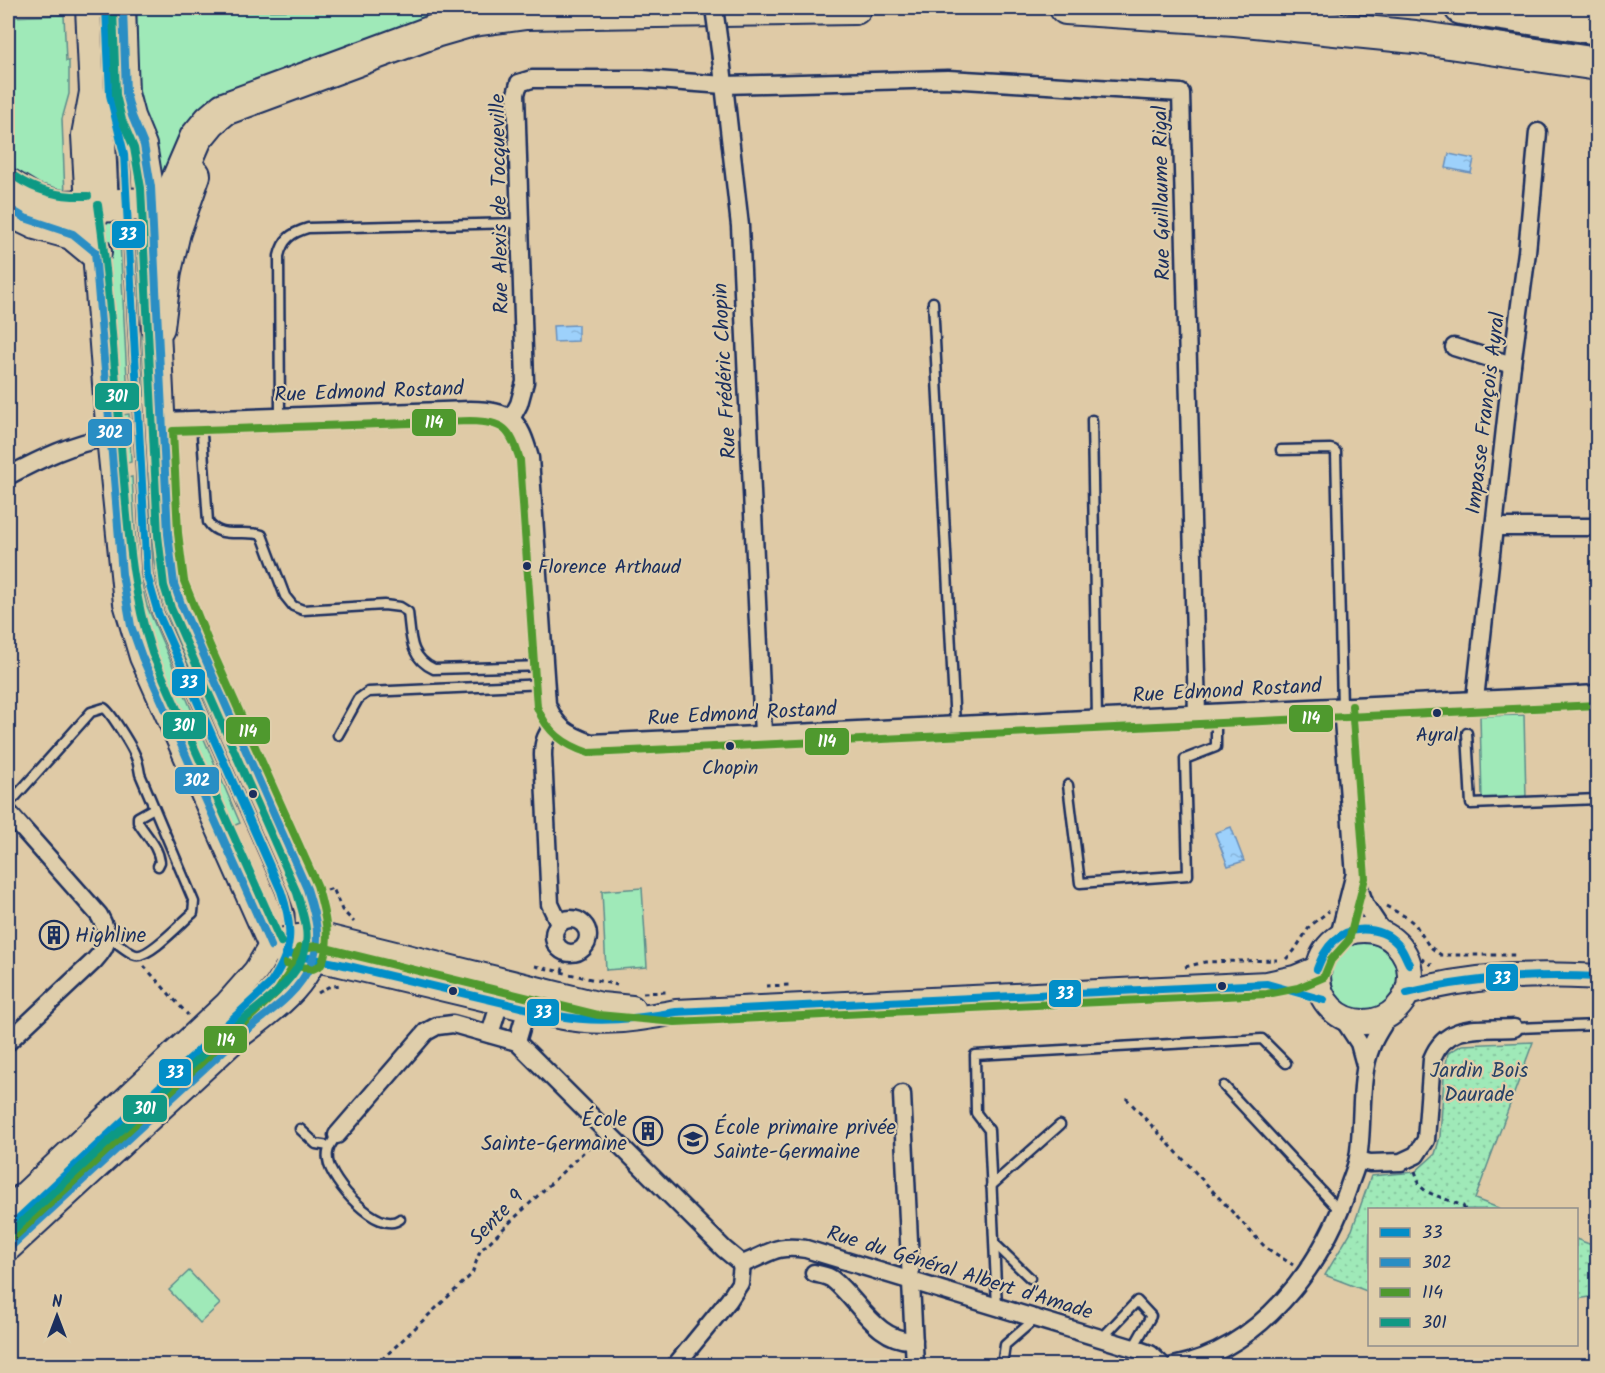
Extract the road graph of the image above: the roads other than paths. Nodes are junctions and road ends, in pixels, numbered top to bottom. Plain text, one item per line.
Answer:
1 (88, 8) edge
2 (106, 8) edge
3 (123, 8) edge
4 (714, 8) edge
5 (855, 8) edge
6 (1066, 8) edge
7 (1461, 8) edge
8 (1598, 27) edge
9 (108, 50) junction
10 (1598, 64) edge
11 (724, 85) junction
12 (239, 104) junction
13 (1538, 132) dead end
14 (8, 185) edge
15 (118, 205) junction
16 (8, 208) edge
17 (520, 224) junction
18 (95, 252) junction
19 (933, 302) dead end
20 (158, 327) junction
21 (1454, 347) dead end
22 (1512, 365) junction
23 (280, 417) junction
24 (511, 418) junction
25 (201, 420) junction
26 (1092, 420) dead end
27 (162, 422) junction
28 (109, 437) junction
29 (1281, 450) dead end
30 (8, 476) edge
31 (1495, 527) junction
32 (1598, 527) edge
33 (544, 666) junction
34 (544, 684) junction
35 (1598, 694) edge
36 (1475, 699) junction
37 (1342, 707) junction
38 (1216, 713) junction
39 (1197, 714) junction
40 (1097, 719) junction
41 (557, 724) junction
42 (955, 725) junction
43 (1467, 733) dead end
44 (338, 735) dead end
45 (763, 735) junction
46 (1068, 785) dead end
47 (1598, 799) edge
48 (8, 803) edge
49 (154, 808) junction
50 (8, 812) edge
51 (158, 866) dead end
52 (1355, 876) junction
53 (559, 923) junction
54 (318, 935) junction
55 (1385, 935) junction
56 (107, 936) junction
57 (1339, 936) junction
58 (283, 946) junction
59 (313, 959) junction
60 (1409, 964) junction
61 (1317, 969) junction
62 (1598, 977) edge
63 (1471, 978) junction
64 (1268, 984) junction
65 (1407, 993) junction
66 (1324, 1000) junction
67 (500, 1002) junction
68 (671, 1002) junction
69 (527, 1008) junction
70 (1390, 1013) junction
71 (1342, 1017) junction
72 (1598, 1025) edge
73 (1514, 1028) joint
74 (11, 1032) edge
75 (490, 1034) junction
76 (518, 1042) junction
77 (1286, 1063) dead end
78 (1366, 1069) junction
79 (1224, 1086) dead end
80 (902, 1094) dead end
81 (1060, 1125) dead end
82 (300, 1129) dead end
83 (333, 1141) junction
84 (1358, 1160) junction
85 (991, 1186) junction
86 (8, 1210) edge
87 (1341, 1211) junction
88 (400, 1219) dead end
89 (8, 1228) edge
90 (995, 1244) junction
91 (8, 1249) edge
92 (742, 1263) junction
93 (814, 1274) dead end
94 (1030, 1278) dead end
95 (911, 1281) junction
96 (997, 1307) junction
97 (1035, 1319) junction
98 (1101, 1339) junction
99 (914, 1340) junction
100 (1133, 1348) junction
101 (675, 1365) edge
102 (915, 1365) edge
103 (1002, 1365) edge
104 (1162, 1365) edge
105 (1173, 1365) edge

1 - 9 main road
2 - 9 lane
3 - 9 main road
4 - 11 street, Rue Frédéric Chopin, bridge
5 - 12 highway
6 - 10 highway
7 - 8 highway
9 - 15 main road
9 - 15 main road
11 - 17 street, Rue Alexis de Tocqueville
11 - 39 street, Rue Guillaume Rigal
11 - 45 street, Rue Frédéric Chopin
12 - 15 highway
12 - 20 highway
13 - 22 street, Impasse François Ayral
14 - 15 highway
15 - 18 main road
15 - 20 main road
15 - 58 lane
16 - 18 highway
17 - 23 lane
17 - 24 street, Rue Alexis de Tocqueville
18 - 28 main road
19 - 42 lane
20 - 27 main road
21 - 22 street
22 - 31 street, Impasse François Ayral
23 - 24 street, Rue Edmond Rostand
23 - 25 street, Rue Edmond Rostand
24 - 33 street
25 - 27 street, Rue Edmond Rostand
25 - 33 lane
26 - 40 lane
27 - 54 main road
28 - 30 street
28 - 58 main road
29 - 37 lane
31 - 32 street
31 - 36 street, Impasse François Ayral
33 - 34 street
34 - 41 street
34 - 44 lane
35 - 36 street, Rue Edmond Rostand
36 - 37 street, Rue Edmond Rostand
37 - 38 street, Rue Edmond Rostand
37 - 52 street
38 - 39 street, Rue Edmond Rostand
38 - 46 lane
39 - 40 street, Rue Edmond Rostand
40 - 42 street, Rue Edmond Rostand
41 - 45 street, Rue Edmond Rostand
41 - 53 street
42 - 45 street, Rue Edmond Rostand
43 - 47 lane
48 - 49 lane
49 - 51 lane
49 - 56 lane
50 - 56 street
52 - 55 street
52 - 57 street
53 - 53 street
54 - 58 main road
54 - 59 main road
54 - 68 main road
55 - 57 main road
55 - 60 main road
56 - 74 street
57 - 61 main road
58 - 59 main road
58 - 86 main road
58 - 89 lane
59 - 67 main road
59 - 91 main road
60 - 63 main road
60 - 65 main road
61 - 64 main road
61 - 66 main road
62 - 63 main road
63 - 65 main road
64 - 66 main road
64 - 68 main road
65 - 70 main road
66 - 71 main road
67 - 69 main road
67 - 75 street
68 - 69 main road
69 - 76 street
70 - 71 main road
70 - 78 street
71 - 78 street
72 - 73 lane
73 - 84 street
75 - 76 street
75 - 83 street
76 - 92 street
77 - 85 lane
78 - 84 street
79 - 87 lane
80 - 95 street
81 - 85 lane
82 - 83 lane
83 - 88 lane
84 - 87 street
85 - 90 lane
87 - 105 street
90 - 94 lane
90 - 96 lane
92 - 95 street, Rue du Général Albert d'Amade
92 - 101 street
93 - 99 street
95 - 96 street, Rue du Général Albert d'Amade
95 - 99 street
96 - 97 street, Rue du Général Albert d'Amade
97 - 98 street, Rue du Général Albert d'Amade
97 - 103 lane
98 - 100 street, Rue du Général Albert d'Amade
98 - 100 lane
99 - 102 street
100 - 104 street, Rue du Général Albert d'Amade

